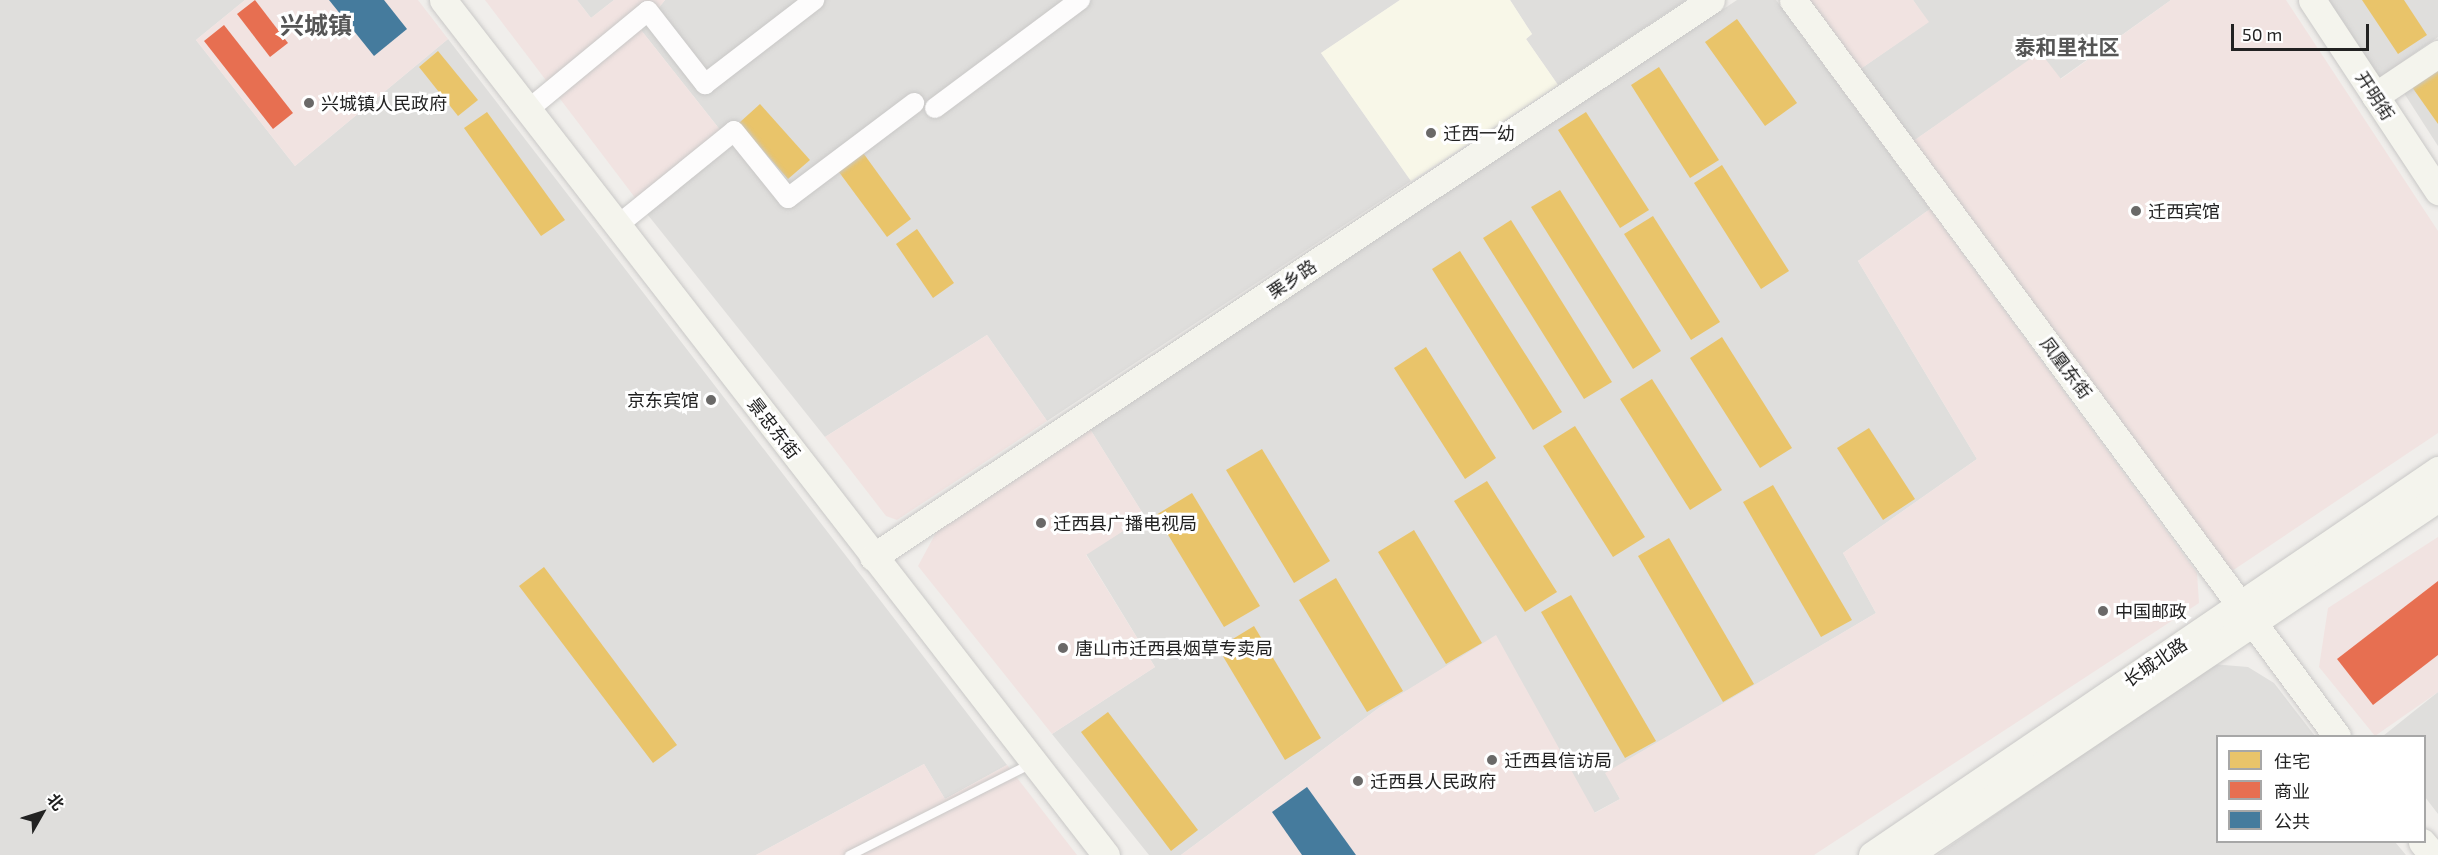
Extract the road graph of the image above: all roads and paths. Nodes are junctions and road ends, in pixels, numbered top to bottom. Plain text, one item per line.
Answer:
1 (443, 0) edge
2 (814, 0) edge
3 (1080, 0) edge
4 (1711, 0) edge
5 (1793, 0) edge
6 (2312, 0) edge
7 (2438, 54) edge
8 (2375, 96) junction
9 (914, 103) dead end
10 (935, 108) dead end
11 (530, 109) junction
12 (2438, 191) edge
13 (618, 225) junction
14 (2438, 470) edge
15 (2438, 498) edge
16 (873, 557) junction
17 (2248, 612) junction
18 (2336, 735) edge
19 (1033, 762) junction
20 (2423, 843) edge
21 (849, 855) edge
22 (1106, 855) edge
23 (1872, 855) edge
24 (1908, 855) edge
25 (2433, 855) edge

1 - 11 main road, 景忠东街
2 - 11 street
3 - 10 street
4 - 16 main road, 栗乡路
5 - 17 main road, 凤凰东街
6 - 8 main road, 开明街
7 - 8 main road
8 - 12 main road, 开明街
9 - 13 street
11 - 13 main road, 景忠东街
13 - 16 main road, 景忠东街
14 - 17 main road, 长城北路
15 - 17 main road, 长城北路
16 - 19 main road, 景忠东街
17 - 18 main road, 凤凰东街
17 - 23 main road, 长城北路
17 - 24 main road, 长城北路
19 - 21 lane
19 - 22 main road, 景忠东街
20 - 25 main road

